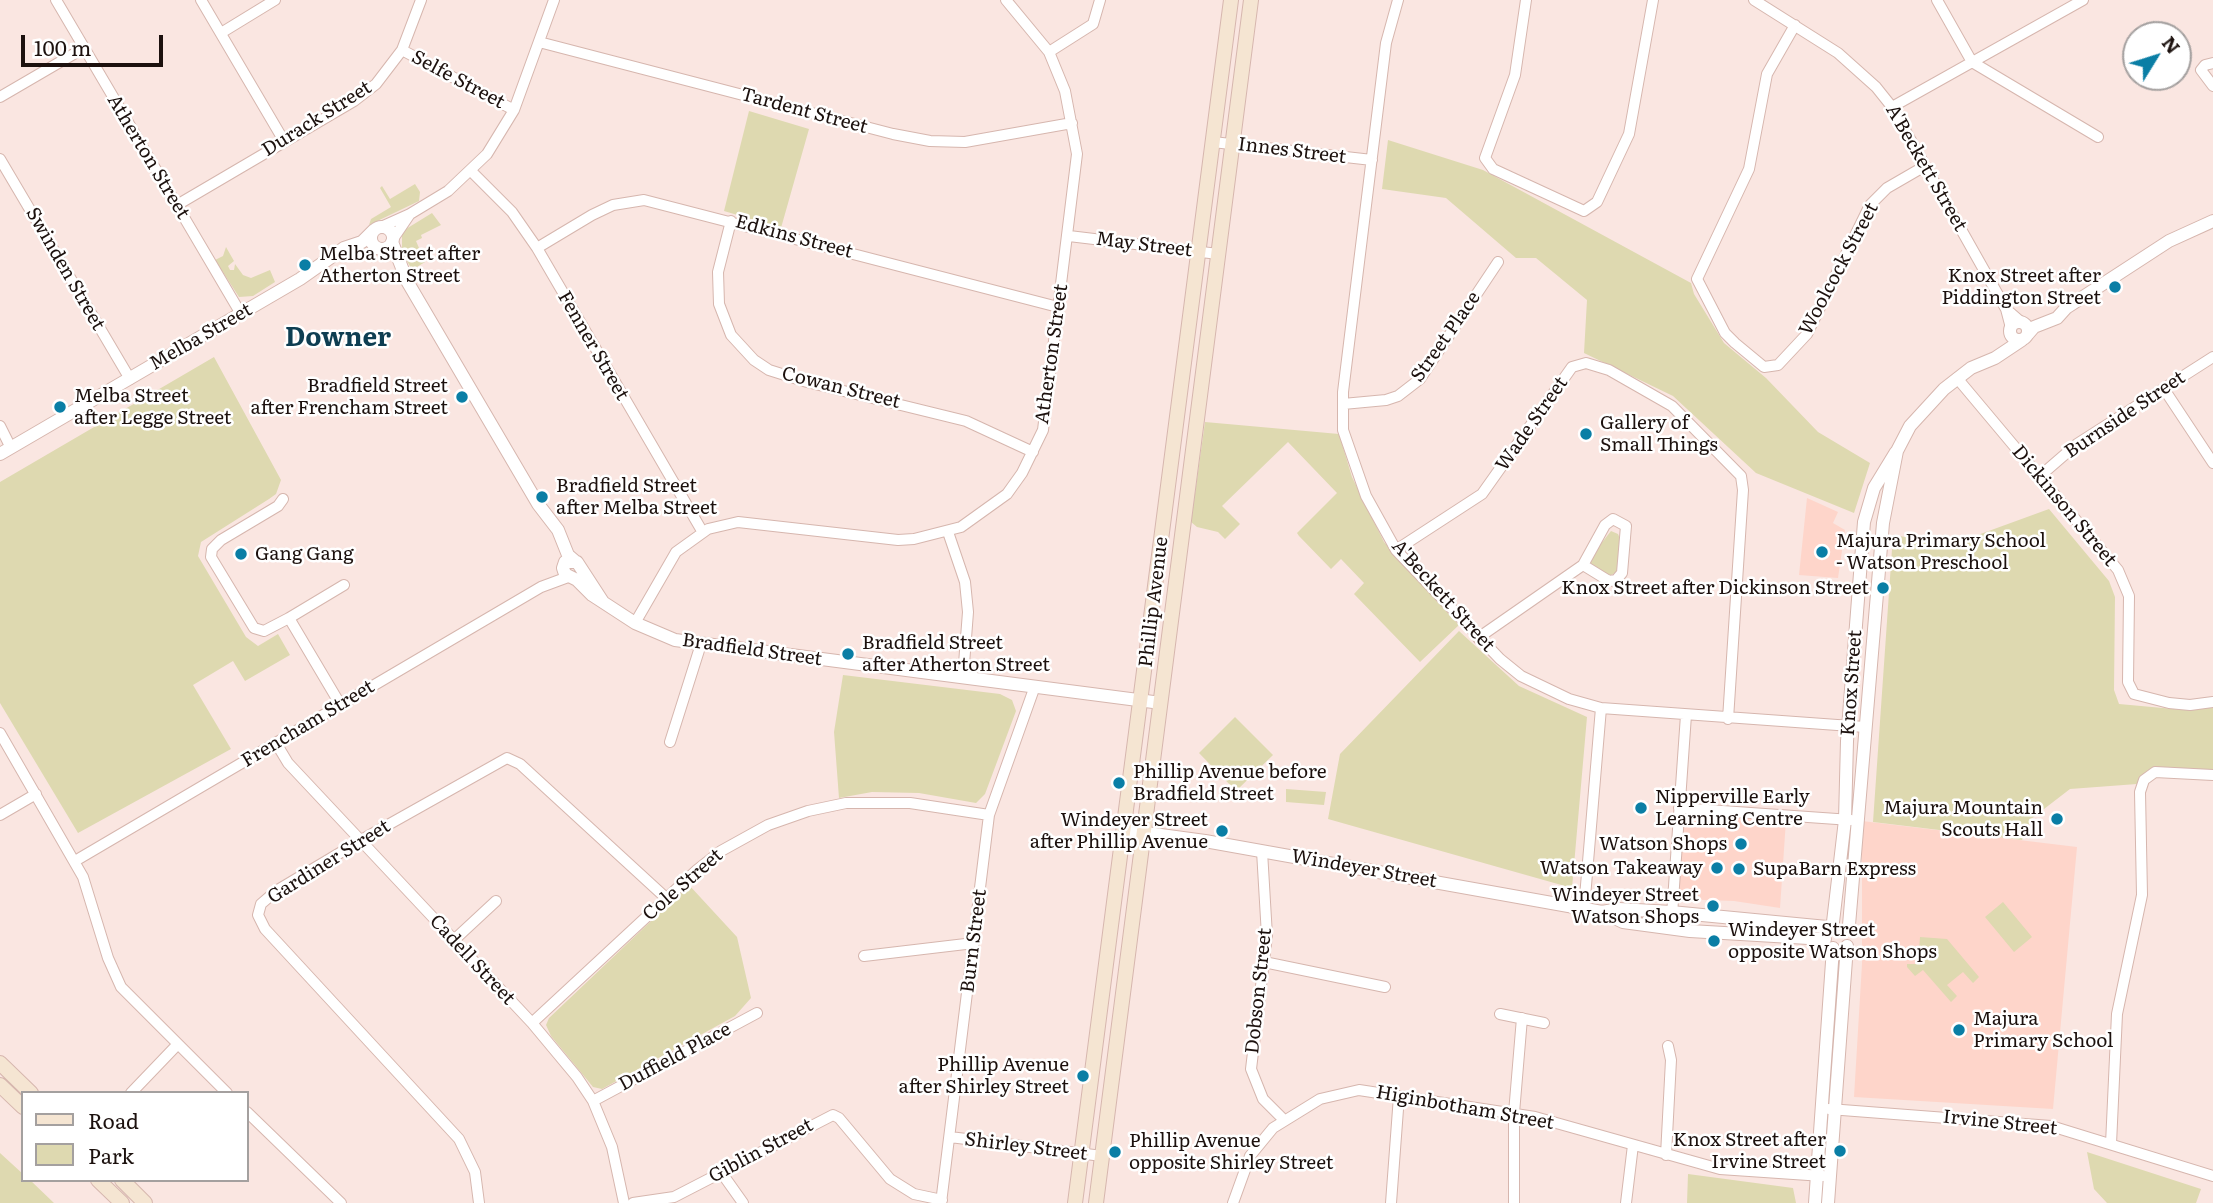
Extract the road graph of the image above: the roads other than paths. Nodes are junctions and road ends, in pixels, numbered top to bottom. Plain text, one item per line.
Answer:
1 (55, 0) edge
2 (201, 0) edge
3 (275, 0) edge
4 (421, 0) edge
5 (554, 0) edge
6 (1006, 0) edge
7 (1100, 0) edge
8 (1231, 0) edge
9 (1251, 0) edge
10 (1398, 0) edge
11 (1527, 0) edge
12 (1653, 0) edge
13 (1754, 0) edge
14 (1937, 0) edge
15 (2084, 0) edge
16 (1795, 25) junction
17 (221, 33) junction
18 (539, 42) junction
19 (83, 48) junction
20 (402, 50) junction
21 (1049, 52) junction
22 (1972, 62) junction
23 (2213, 63) edge
24 (2213, 86) edge
25 (0, 97) edge
26 (1892, 107) junction
27 (514, 110) junction
28 (1072, 123) junction
29 (2098, 137) dead end
30 (284, 141) junction
31 (1213, 142) junction
32 (1232, 144) junction
33 (0, 159) edge
34 (1372, 160) junction
35 (1925, 166) junction
36 (471, 171) junction
37 (177, 205) junction
38 (410, 214) junction
39 (731, 221) junction
40 (2213, 221) edge
41 (377, 228) junction
42 (1069, 236) junction
43 (393, 240) junction
44 (377, 248) junction
45 (537, 248) junction
46 (1199, 252) junction
47 (1218, 254) junction
48 (328, 261) junction
49 (1498, 262) dead end
50 (407, 281) junction
51 (1058, 307) junction
52 (241, 314) junction
53 (2019, 330) junction
54 (2213, 357) edge
55 (1957, 378) junction
56 (130, 379) junction
57 (2164, 388) junction
58 (1343, 404) junction
59 (0, 425) edge
60 (6, 451) edge
61 (1897, 451) junction
62 (1033, 452) junction
63 (2213, 463) edge
64 (2040, 477) junction
65 (283, 499) dead end
66 (702, 531) junction
67 (948, 532) junction
68 (1396, 550) junction
69 (1583, 565) junction
70 (570, 569) junction
71 (344, 585) dead end
72 (289, 618) junction
73 (635, 624) junction
74 (1478, 638) junction
75 (701, 644) junction
76 (963, 677) junction
77 (1035, 686) junction
78 (1142, 699) junction
79 (1161, 702) junction
80 (2213, 702) edge
81 (340, 705) junction
82 (1601, 708) junction
83 (1686, 715) junction
84 (1728, 719) junction
85 (1849, 727) junction
86 (1865, 727) junction
87 (0, 733) edge
88 (670, 742) dead end
89 (276, 743) junction
90 (2213, 775) edge
91 (36, 794) junction
92 (1679, 808) junction
93 (0, 815) edge
94 (989, 815) junction
95 (1852, 820) junction
96 (1124, 830) junction
97 (1143, 833) junction
98 (360, 841) junction
99 (1262, 851) junction
100 (75, 861) junction
101 (666, 898) junction
102 (496, 901) dead end
103 (1584, 909) junction
104 (1602, 912) junction
105 (1671, 912) junction
106 (1849, 925) junction
107 (1671, 929) junction
108 (1829, 934) junction
109 (454, 940) junction
110 (974, 943) junction
111 (1847, 946) junction
112 (864, 956) dead end
113 (1264, 962) junction
114 (1385, 987) dead end
115 (757, 1013) dead end
116 (1500, 1014) dead end
117 (1522, 1018) junction
118 (532, 1023) junction
119 (1544, 1023) dead end
120 (177, 1045) junction
121 (1668, 1046) dead end
122 (0, 1063) edge
123 (0, 1085) edge
124 (29, 1091) edge
125 (133, 1091) edge
126 (225, 1091) edge
127 (1399, 1096) junction
128 (593, 1101) junction
129 (21, 1105) edge
130 (1829, 1109) junction
131 (248, 1113) edge
132 (1514, 1113) junction
133 (1284, 1120) junction
134 (950, 1137) junction
135 (2111, 1144) junction
136 (1633, 1145) junction
137 (1082, 1154) junction
138 (1666, 1155) junction
139 (1101, 1156) junction
140 (721, 1172) junction
141 (1824, 1176) junction
142 (2213, 1176) edge
143 (100, 1182) edge
144 (124, 1182) edge
145 (942, 1201) edge
146 (122, 1203) edge
147 (145, 1203) edge
148 (341, 1203) edge
149 (479, 1203) edge
150 (624, 1203) edge
151 (633, 1203) edge
152 (743, 1203) edge
153 (1075, 1203) edge
154 (1096, 1203) edge
155 (1233, 1203) edge
156 (1391, 1203) edge
157 (1514, 1203) edge
158 (1626, 1203) edge
159 (1815, 1203) edge
160 (1828, 1203) edge

1 - 19 street, Atherton Street
2 - 17 street
3 - 17 street
4 - 20 street, Durack Street
5 - 18 street, Melba Street
6 - 21 street, Atherton Street
7 - 21 street
8 - 31 main road, Phillip Avenue
9 - 32 main road, Phillip Avenue
10 - 34 street, A'Beckett Street
11 - 12 street
13 - 16 street, A'Beckett Street
14 - 22 street
15 - 22 street
16 - 26 street, A'Beckett Street
16 - 35 street, Woolcock Street
17 - 30 street
18 - 27 street, Melba Street
18 - 28 street, Tardent Street
19 - 25 street
19 - 37 street, Atherton Street
20 - 27 street, Selfe Street
20 - 30 street, Durack Street
21 - 28 street, Atherton Street
22 - 26 street
22 - 29 street
23 - 24 street
26 - 35 street, A'Beckett Street
27 - 36 street, Melba Street
28 - 42 street, Atherton Street
30 - 37 street, Durack Street
31 - 32 street, Innes Street
31 - 46 main road, Phillip Avenue
32 - 34 street, Innes Street
32 - 47 main road, Phillip Avenue
33 - 56 street, Swinden Street
34 - 58 street, A'Beckett Street
35 - 53 street, A'Beckett Street
36 - 38 street, Melba Street
36 - 45 street, Fenner Street
37 - 52 street, Atherton Street
38 - 41 street, Melba Street
38 - 43 street, Melba Street
39 - 45 street, Edkins Street
39 - 51 street, Edkins Street
39 - 62 street, Cowan Street
40 - 53 street, Knox Street
41 - 43 street
41 - 44 street
41 - 48 street, Melba Street
42 - 46 street, May Street
42 - 51 street, Atherton Street
43 - 44 street
43 - 50 street, Bradfield Street
44 - 48 street, Melba Street
44 - 50 street, Bradfield Street
45 - 66 street, Fenner Street
46 - 47 street, May Street
46 - 78 main road, Phillip Avenue
47 - 79 main road, Phillip Avenue
48 - 52 street, Melba Street
49 - 58 street, Street Place
50 - 70 street, Bradfield Street
51 - 62 street, Atherton Street
52 - 56 street, Melba Street
53 - 55 street, Knox Street
54 - 57 street, Burnside Street
55 - 61 street, Knox Street
55 - 64 street, Dickinson Street
56 - 60 street, Melba Street
57 - 63 street
57 - 64 street, Burnside Street
58 - 68 street, A'Beckett Street
59 - 60 street
61 - 85 street, Knox Street
61 - 86 street, Knox Street
62 - 67 street, Atherton Street
64 - 80 street, Dickinson Street
65 - 72 street
66 - 67 street, Atherton Street
66 - 73 street, Atherton Street
67 - 76 street
68 - 74 street, A'Beckett Street
68 - 84 street, Wade Street
69 - 69 street
69 - 74 street
70 - 73 street, Bradfield Street
70 - 81 street, Frencham Street
71 - 72 street
72 - 81 street
73 - 75 street, Bradfield Street
74 - 82 street, A'Beckett Street
75 - 76 street, Bradfield Street
75 - 88 street
76 - 77 street, Bradfield Street
77 - 78 street, Bradfield Street
77 - 94 street, Burn Street
78 - 79 street, Bradfield Street
78 - 96 main road, Phillip Avenue
79 - 97 main road, Phillip Avenue
81 - 89 street, Frencham Street
82 - 83 street, A'Beckett Street
82 - 103 street
83 - 84 street, A'Beckett Street
83 - 92 street
84 - 85 street, A'Beckett Street
85 - 86 street, A'Beckett Street
85 - 95 street, Knox Street
86 - 95 street, Knox Street
87 - 91 street
89 - 98 street, Cadell Street
89 - 100 street, Frencham Street
90 - 135 street
91 - 93 street
91 - 100 street
92 - 95 street
92 - 105 street
94 - 101 street, Cole Street
94 - 110 street, Burn Street
95 - 106 street, Knox Street
95 - 108 street, Knox Street
96 - 97 street, Windeyer Street
96 - 137 main road, Phillip Avenue
97 - 99 street, Windeyer Street
97 - 139 main road, Phillip Avenue
98 - 101 street, Gardiner Street
98 - 109 street, Cadell Street
98 - 149 street, Gardiner Street
99 - 103 street, Windeyer Street
99 - 113 street, Dobson Street
100 - 120 street
101 - 118 street, Cole Street
102 - 109 street
103 - 104 street, Windeyer Street
104 - 105 street, Windeyer Street
104 - 107 street, Windeyer Street
105 - 107 street
105 - 108 street, Windeyer Street
106 - 108 street
106 - 111 street, Knox Street
107 - 108 street, Windeyer Street
108 - 111 street
108 - 130 street, Knox Street
109 - 118 street, Cadell Street
110 - 112 street
110 - 134 street, Burn Street
111 - 130 street, Knox Street
113 - 114 street
113 - 133 street, Dobson Street
115 - 128 street, Duffield Place
116 - 117 street
117 - 119 street
117 - 132 street
118 - 128 street, Cadell Street
120 - 125 street
120 - 126 street
121 - 138 street
122 - 124 main road
123 - 129 main road
127 - 132 street, Higinbotham Street
127 - 133 street, Higinbotham Street
127 - 156 street
128 - 150 street, Cadell Street
130 - 135 street, Irvine Street
130 - 141 street, Knox Street
131 - 148 street
132 - 136 street, Higinbotham Street
132 - 157 street
133 - 155 street, Higinbotham Street
134 - 137 street, Shirley Street
134 - 145 street, Burn Street
135 - 142 street, Irvine Street
136 - 138 street, Higinbotham Street
136 - 158 street
137 - 139 street, Shirley Street
137 - 153 main road, Phillip Avenue
138 - 141 street, Higinbotham Street
139 - 154 main road, Phillip Avenue
140 - 145 street, Giblin Street
140 - 151 street, Giblin Street
140 - 152 street
141 - 159 street, Knox Street
141 - 160 street, Knox Street
143 - 146 main road
144 - 147 main road

